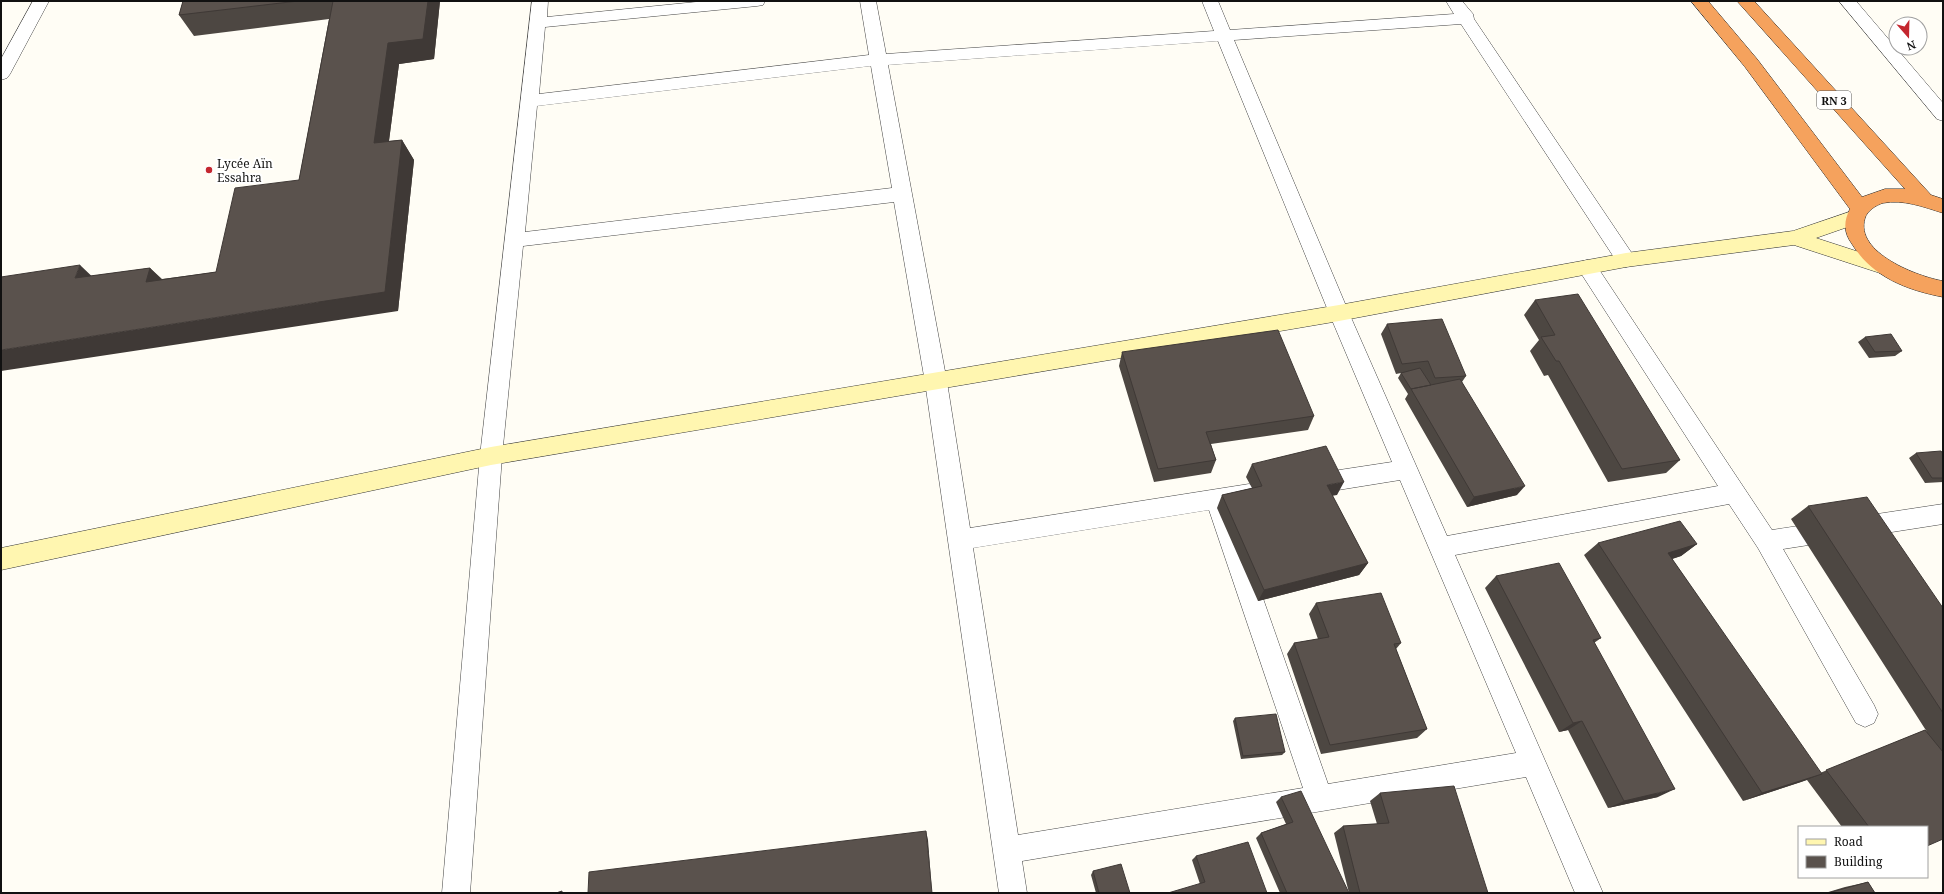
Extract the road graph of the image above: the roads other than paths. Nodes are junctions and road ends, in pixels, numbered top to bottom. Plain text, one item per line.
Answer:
1 (41, 1) edge
2 (540, 1) edge
3 (757, 1) edge
4 (868, 1) edge
5 (1210, 1) edge
6 (1454, 1) edge
7 (1699, 1) edge
8 (1745, 1) edge
9 (1847, 1) edge
10 (710, 3) edge
11 (1467, 18) junction
12 (537, 23) junction
13 (1225, 36) junction
14 (878, 60) junction
15 (1, 74) edge
16 (528, 102) junction
17 (1943, 115) edge
18 (902, 194) junction
19 (1924, 199) junction
20 (1943, 206) edge
21 (1857, 213) junction
22 (1794, 238) junction
23 (514, 240) junction
24 (1626, 260) junction
25 (1587, 267) junction
26 (1886, 268) junction
27 (1936, 288) edge
28 (1943, 304) edge
29 (1339, 313) junction
30 (936, 382) junction
31 (491, 456) junction
32 (1407, 469) junction
33 (1292, 487) edge
34 (1270, 490) edge
35 (1734, 493) junction
36 (1216, 499) junction
37 (1943, 514) edge
38 (960, 540) junction
39 (1766, 542) junction
40 (1441, 547) junction
41 (1, 559) edge
42 (1865, 714) dead end
43 (1534, 763) junction
44 (1320, 798) junction
45 (1007, 850) junction
46 (456, 893) edge
47 (1013, 893) edge
48 (1589, 893) edge

1 - 15 street
2 - 12 street
3 - 10 street
4 - 14 street
5 - 13 street
6 - 11 street
7 - 21 highway
8 - 19 highway, RN 3
9 - 17 street
10 - 12 street
11 - 13 street
11 - 24 street
12 - 16 street
13 - 14 street
13 - 29 street
14 - 16 street
14 - 18 street
16 - 23 street
18 - 23 street
18 - 30 street
19 - 20 highway
19 - 21 highway
21 - 22 street
21 - 26 highway
22 - 24 street
22 - 26 street
23 - 31 street
24 - 25 street
25 - 29 street
25 - 35 street
26 - 27 highway
27 - 28 highway
29 - 30 street
29 - 32 street
30 - 31 street
30 - 38 street
31 - 41 street
31 - 46 street
32 - 33 street
32 - 40 street
34 - 36 street
35 - 39 street
35 - 40 street
36 - 38 street
36 - 44 street
37 - 39 street
38 - 45 street
39 - 42 street
40 - 43 street
43 - 44 street
43 - 48 street
44 - 45 street
45 - 47 street

